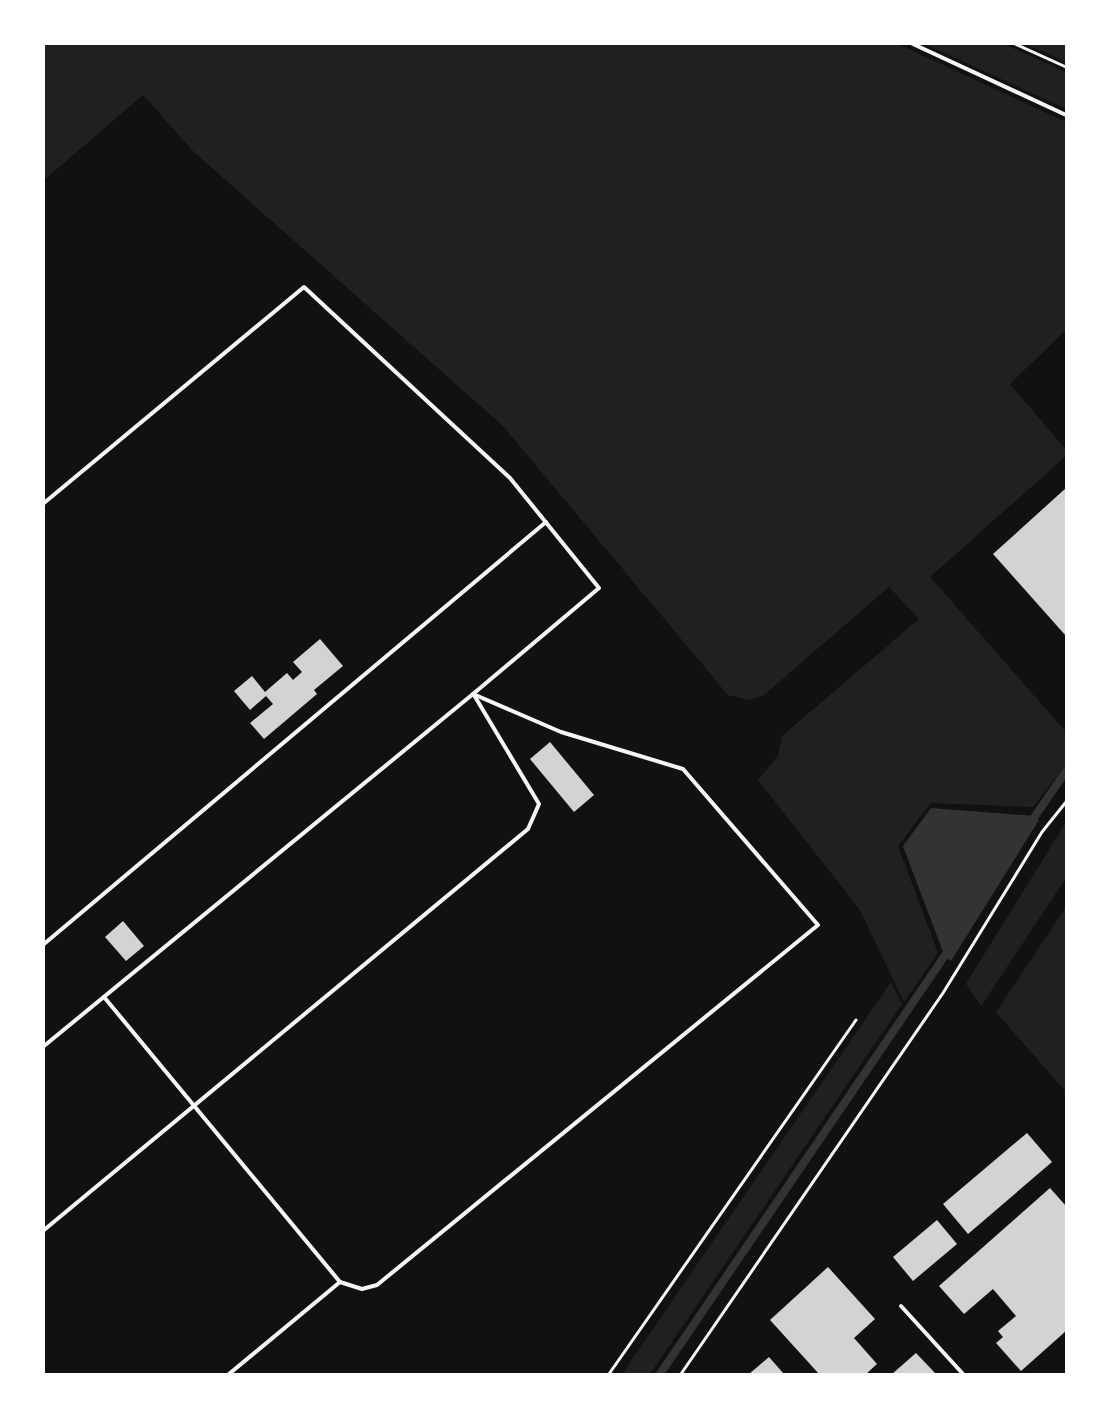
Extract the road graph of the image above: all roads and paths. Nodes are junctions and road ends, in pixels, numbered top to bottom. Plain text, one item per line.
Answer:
1 (913, 44) edge
2 (1015, 44) edge
3 (1066, 67) edge
4 (1066, 114) edge
5 (44, 503) edge
6 (546, 522) junction
7 (473, 694) junction
8 (1066, 802) edge
9 (44, 944) edge
10 (104, 996) junction
11 (856, 1020) dead end
12 (44, 1046) edge
13 (193, 1105) junction
14 (44, 1230) edge
15 (340, 1282) junction
16 (901, 1306) dead end
17 (230, 1374) edge
18 (609, 1374) edge
19 (681, 1374) edge
20 (963, 1374) edge

1 - 4 lane
2 - 3 path
5 - 6 lane
6 - 7 lane
6 - 9 lane
7 - 10 lane
7 - 13 lane
7 - 15 lane
8 - 19 path
10 - 12 lane
10 - 13 lane
11 - 18 path
13 - 14 lane
13 - 15 lane
15 - 17 lane
16 - 20 lane

